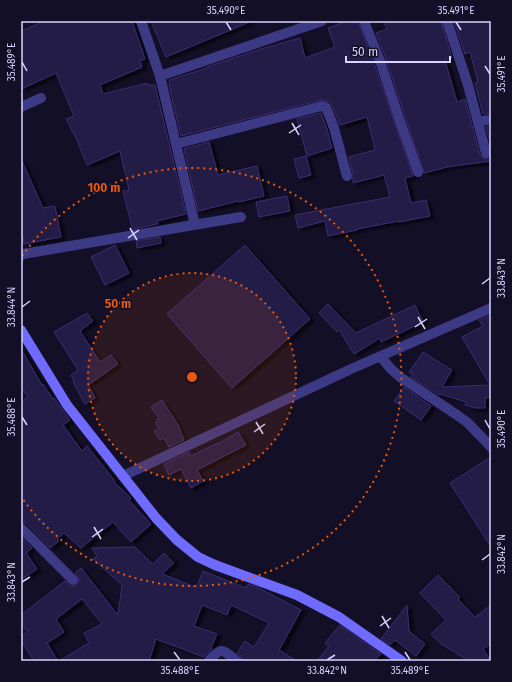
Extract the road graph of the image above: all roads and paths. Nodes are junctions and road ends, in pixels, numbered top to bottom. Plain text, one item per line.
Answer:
1 (141, 21) edge
2 (322, 21) edge
3 (364, 21) edge
4 (447, 21) edge
5 (160, 76) junction
6 (41, 98) dead end
7 (21, 107) edge
8 (491, 119) edge
9 (479, 122) junction
10 (176, 144) junction
11 (486, 153) dead end
12 (418, 172) dead end
13 (347, 176) dead end
14 (241, 217) dead end
15 (196, 225) junction
16 (21, 256) edge
17 (491, 308) edge
18 (21, 330) edge
19 (381, 357) junction
20 (491, 447) edge
21 (123, 476) junction
22 (21, 528) edge
23 (73, 580) dead end
24 (209, 661) edge
25 (237, 661) edge
26 (402, 661) edge

1 - 5 street
2 - 5 street
3 - 12 street
4 - 9 street
5 - 10 street
6 - 7 street
8 - 9 street
9 - 11 street
10 - 13 street
10 - 15 street
14 - 15 street
15 - 16 street
17 - 19 street
18 - 21 street
19 - 20 street
19 - 21 street
21 - 26 street
22 - 23 street
24 - 25 street

